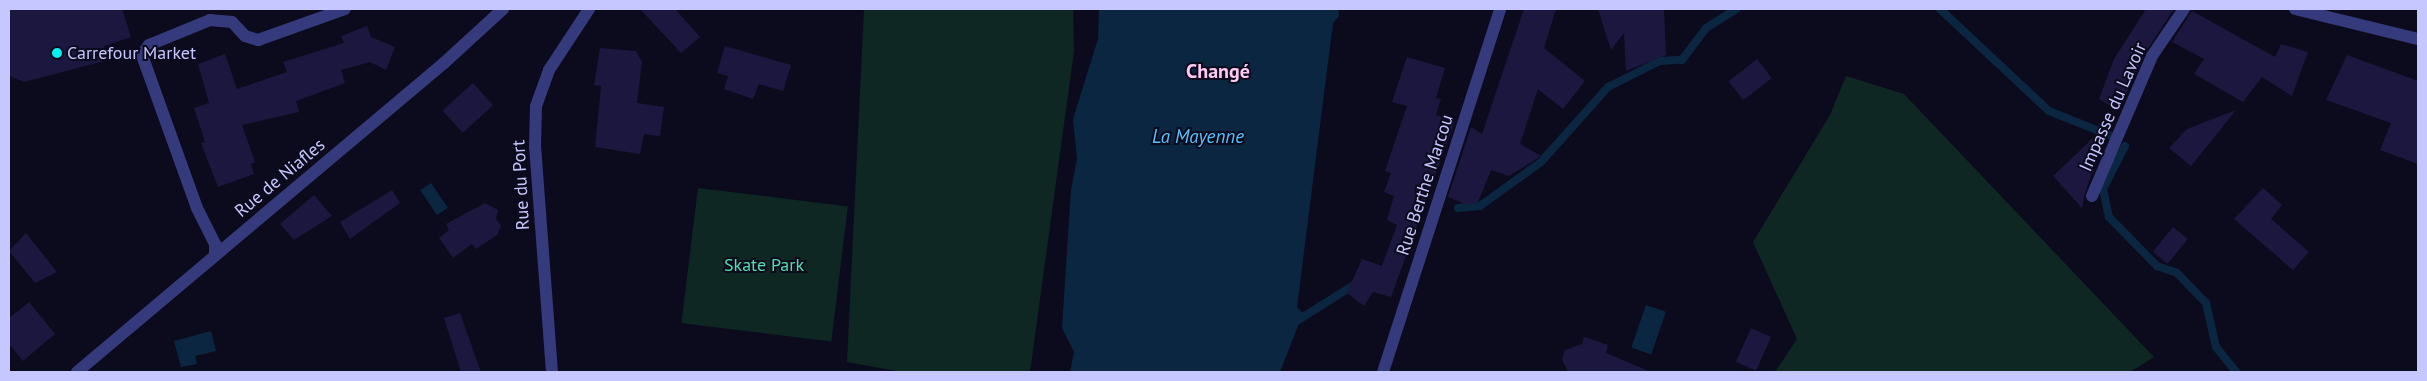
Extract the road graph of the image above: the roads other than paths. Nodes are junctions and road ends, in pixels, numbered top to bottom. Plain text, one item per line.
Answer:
1 (345, 9) edge
2 (503, 9) edge
3 (589, 9) edge
4 (1500, 9) edge
5 (2184, 9) edge
6 (2295, 9) edge
7 (2418, 39) edge
8 (2092, 196) dead end
9 (215, 255) junction
10 (77, 372) edge
11 (552, 372) edge
12 (1383, 372) edge

1 - 9 street
2 - 9 street, Rue de Niafles
3 - 11 street, Rue du Port
4 - 12 street, Rue Berthe Marcou
5 - 8 street, Impasse du Lavoir
6 - 7 street
9 - 10 street, Rue de Niafles

